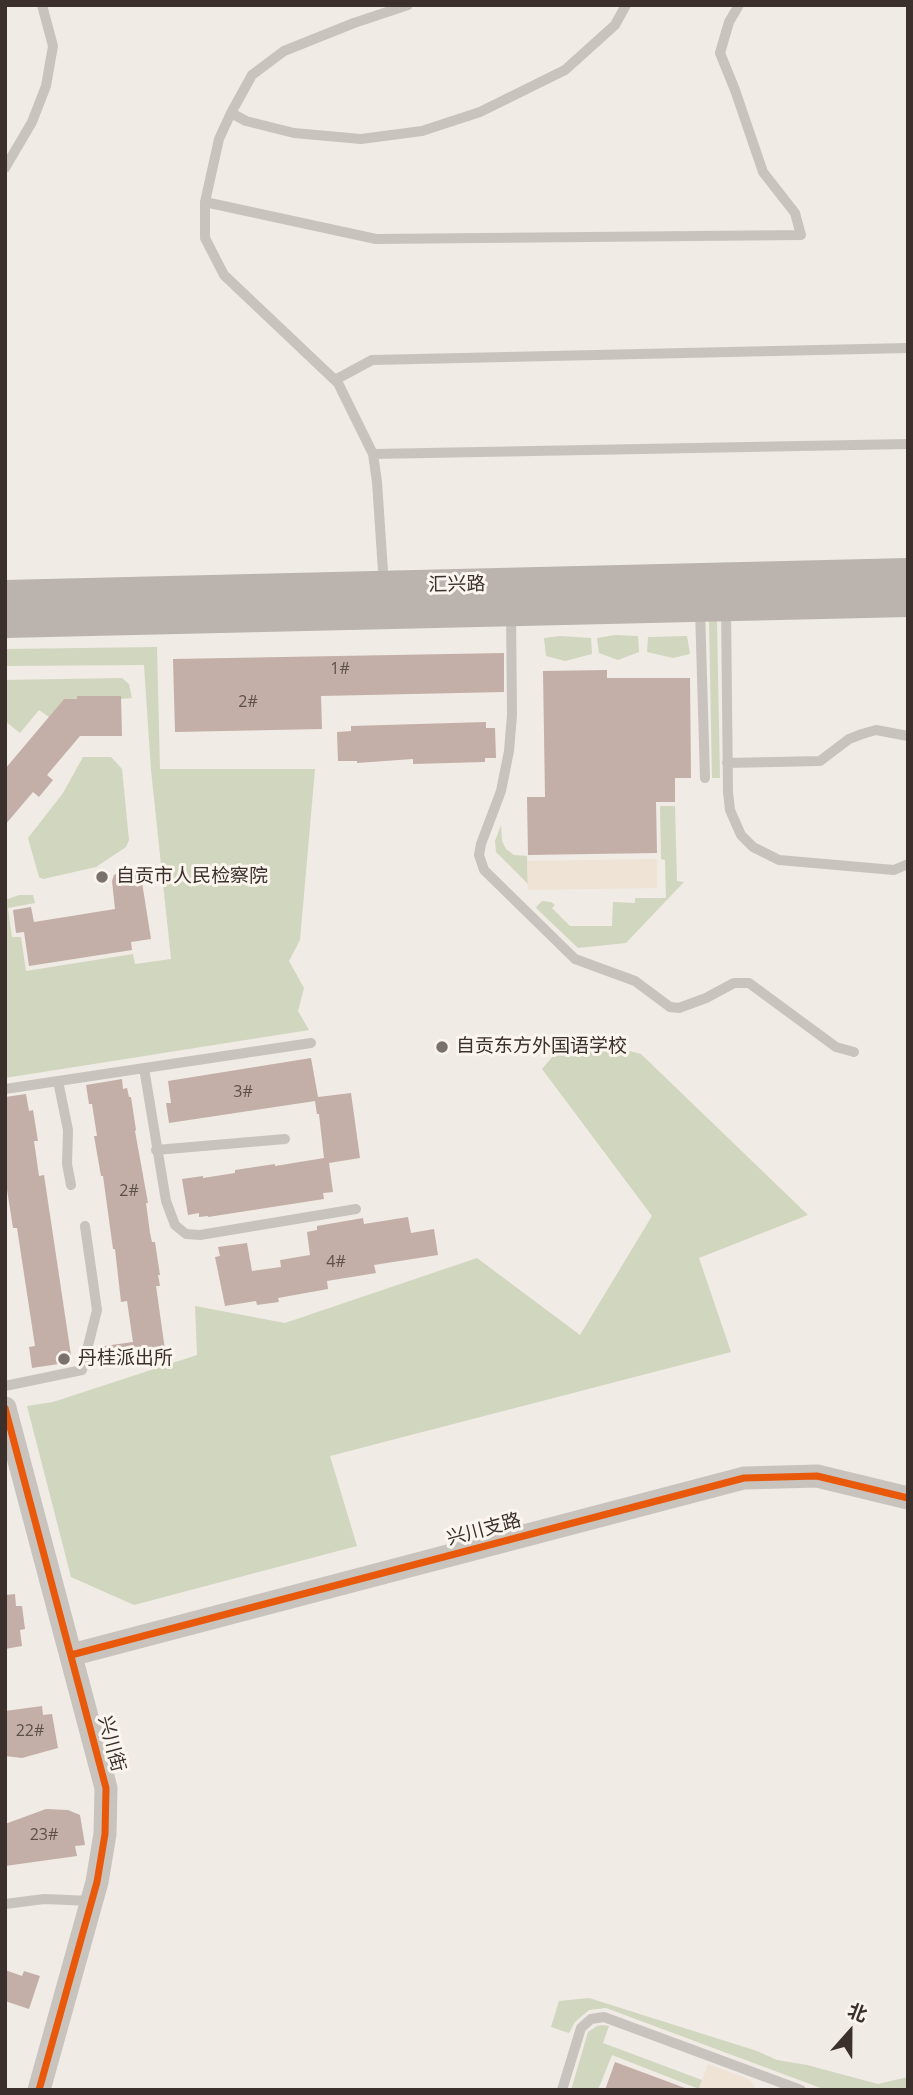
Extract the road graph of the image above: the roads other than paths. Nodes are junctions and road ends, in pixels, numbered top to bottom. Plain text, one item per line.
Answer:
1 (42, 5) edge
2 (408, 5) edge
3 (626, 5) edge
4 (739, 5) edge
5 (231, 113) junction
6 (5, 168) edge
7 (205, 202) junction
8 (908, 348) edge
9 (335, 380) junction
10 (908, 444) edge
11 (373, 454) junction
12 (908, 574) edge
13 (384, 587) junction
14 (713, 592) junction
15 (5, 596) edge
16 (510, 597) junction
17 (908, 600) edge
18 (5, 622) edge
19 (908, 736) edge
20 (727, 763) junction
21 (705, 778) dead end
22 (908, 864) edge
23 (311, 1043) dead end
24 (854, 1052) dead end
25 (144, 1068) junction
26 (58, 1081) junction
27 (5, 1089) edge
28 (285, 1139) dead end
29 (156, 1150) junction
30 (71, 1185) dead end
31 (356, 1209) dead end
32 (85, 1226) dead end
33 (5, 1386) edge
34 (5, 1408) edge
35 (908, 1498) edge
36 (71, 1655) junction
37 (92, 1901) junction
38 (5, 1904) edge
39 (771, 2084) edge
40 (39, 2090) edge
41 (562, 2090) edge
42 (801, 2090) edge

1 - 6 lane
2 - 5 lane
3 - 5 lane
4 - 7 lane
5 - 7 lane
7 - 9 lane
8 - 9 lane
9 - 11 lane
10 - 11 lane
11 - 13 lane
12 - 14 main road, 汇兴路
13 - 15 main road, 汇兴路
13 - 16 main road, 汇兴路
14 - 16 main road, 汇兴路
14 - 17 main road
14 - 20 lane
14 - 21 lane
16 - 18 main road
16 - 24 lane
19 - 20 lane
20 - 22 lane
23 - 25 lane
25 - 26 lane
25 - 29 lane
26 - 27 lane
26 - 30 lane
28 - 29 lane
29 - 31 lane
32 - 33 lane
34 - 36 street, 兴川街
35 - 36 street, 兴川支路
36 - 37 street, 兴川街
37 - 38 lane
37 - 40 street, 兴川街
39 - 41 lane
39 - 42 lane

